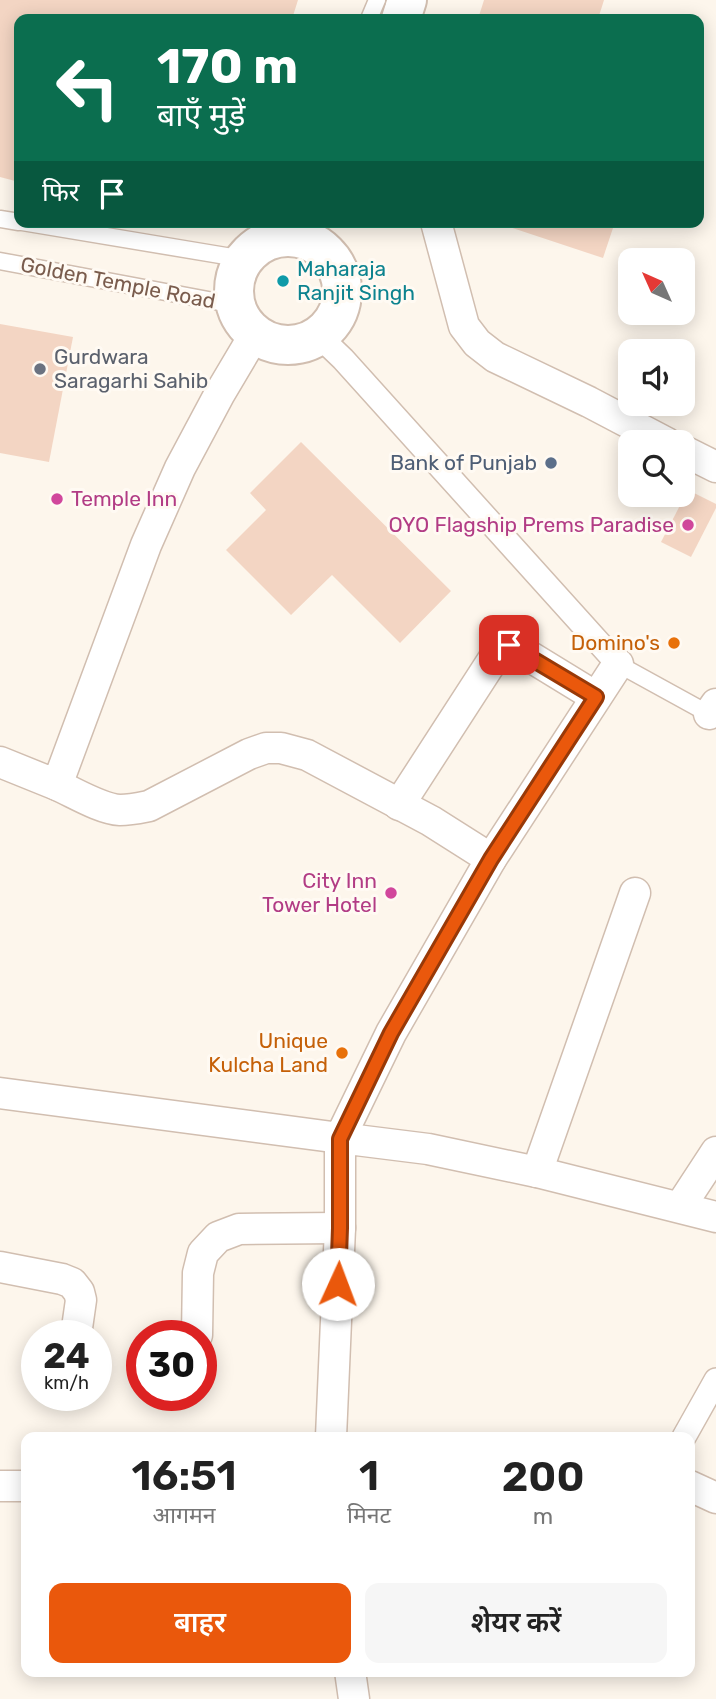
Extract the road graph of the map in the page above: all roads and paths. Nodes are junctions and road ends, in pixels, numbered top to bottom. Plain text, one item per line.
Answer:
1 (57, 228) edge
2 (438, 228) edge
3 (309, 230) edge
4 (244, 259) junction
5 (0, 261) edge
6 (245, 320) junction
7 (319, 335) junction
8 (642, 430) edge
9 (695, 456) edge
10 (716, 467) edge
11 (618, 664) junction
12 (596, 697) junction
13 (713, 712) edge
14 (0, 762) edge
15 (57, 785) junction
16 (399, 805) junction
17 (491, 859) junction
18 (635, 893) dead end
19 (0, 1093) edge
20 (340, 1139) junction
21 (716, 1152) edge
22 (537, 1172) junction
23 (680, 1207) junction
24 (716, 1217) edge
25 (340, 1228) junction
26 (0, 1268) edge
27 (78, 1320) edge
28 (197, 1320) edge
29 (716, 1380) edge
30 (331, 1432) edge
31 (687, 1432) edge
32 (0, 1486) edge
33 (21, 1486) edge
34 (695, 1488) edge
35 (716, 1498) edge
36 (351, 1677) edge
37 (354, 1699) edge

1 - 4 lane, Golden Temple Road
2 - 8 street
3 - 4 street
3 - 7 street
4 - 6 street
5 - 6 lane, Golden Temple Road
6 - 7 street
6 - 15 street
7 - 11 street
9 - 10 street
11 - 12 street
11 - 13 lane
12 - 16 street
12 - 17 street
14 - 15 street
15 - 16 street
16 - 17 street
17 - 20 street
18 - 22 street
19 - 20 street
20 - 22 street
20 - 25 street
21 - 23 street
22 - 23 street
23 - 24 street
25 - 28 street
25 - 30 street
26 - 27 street
29 - 31 street
32 - 33 street
34 - 35 street
36 - 37 street

